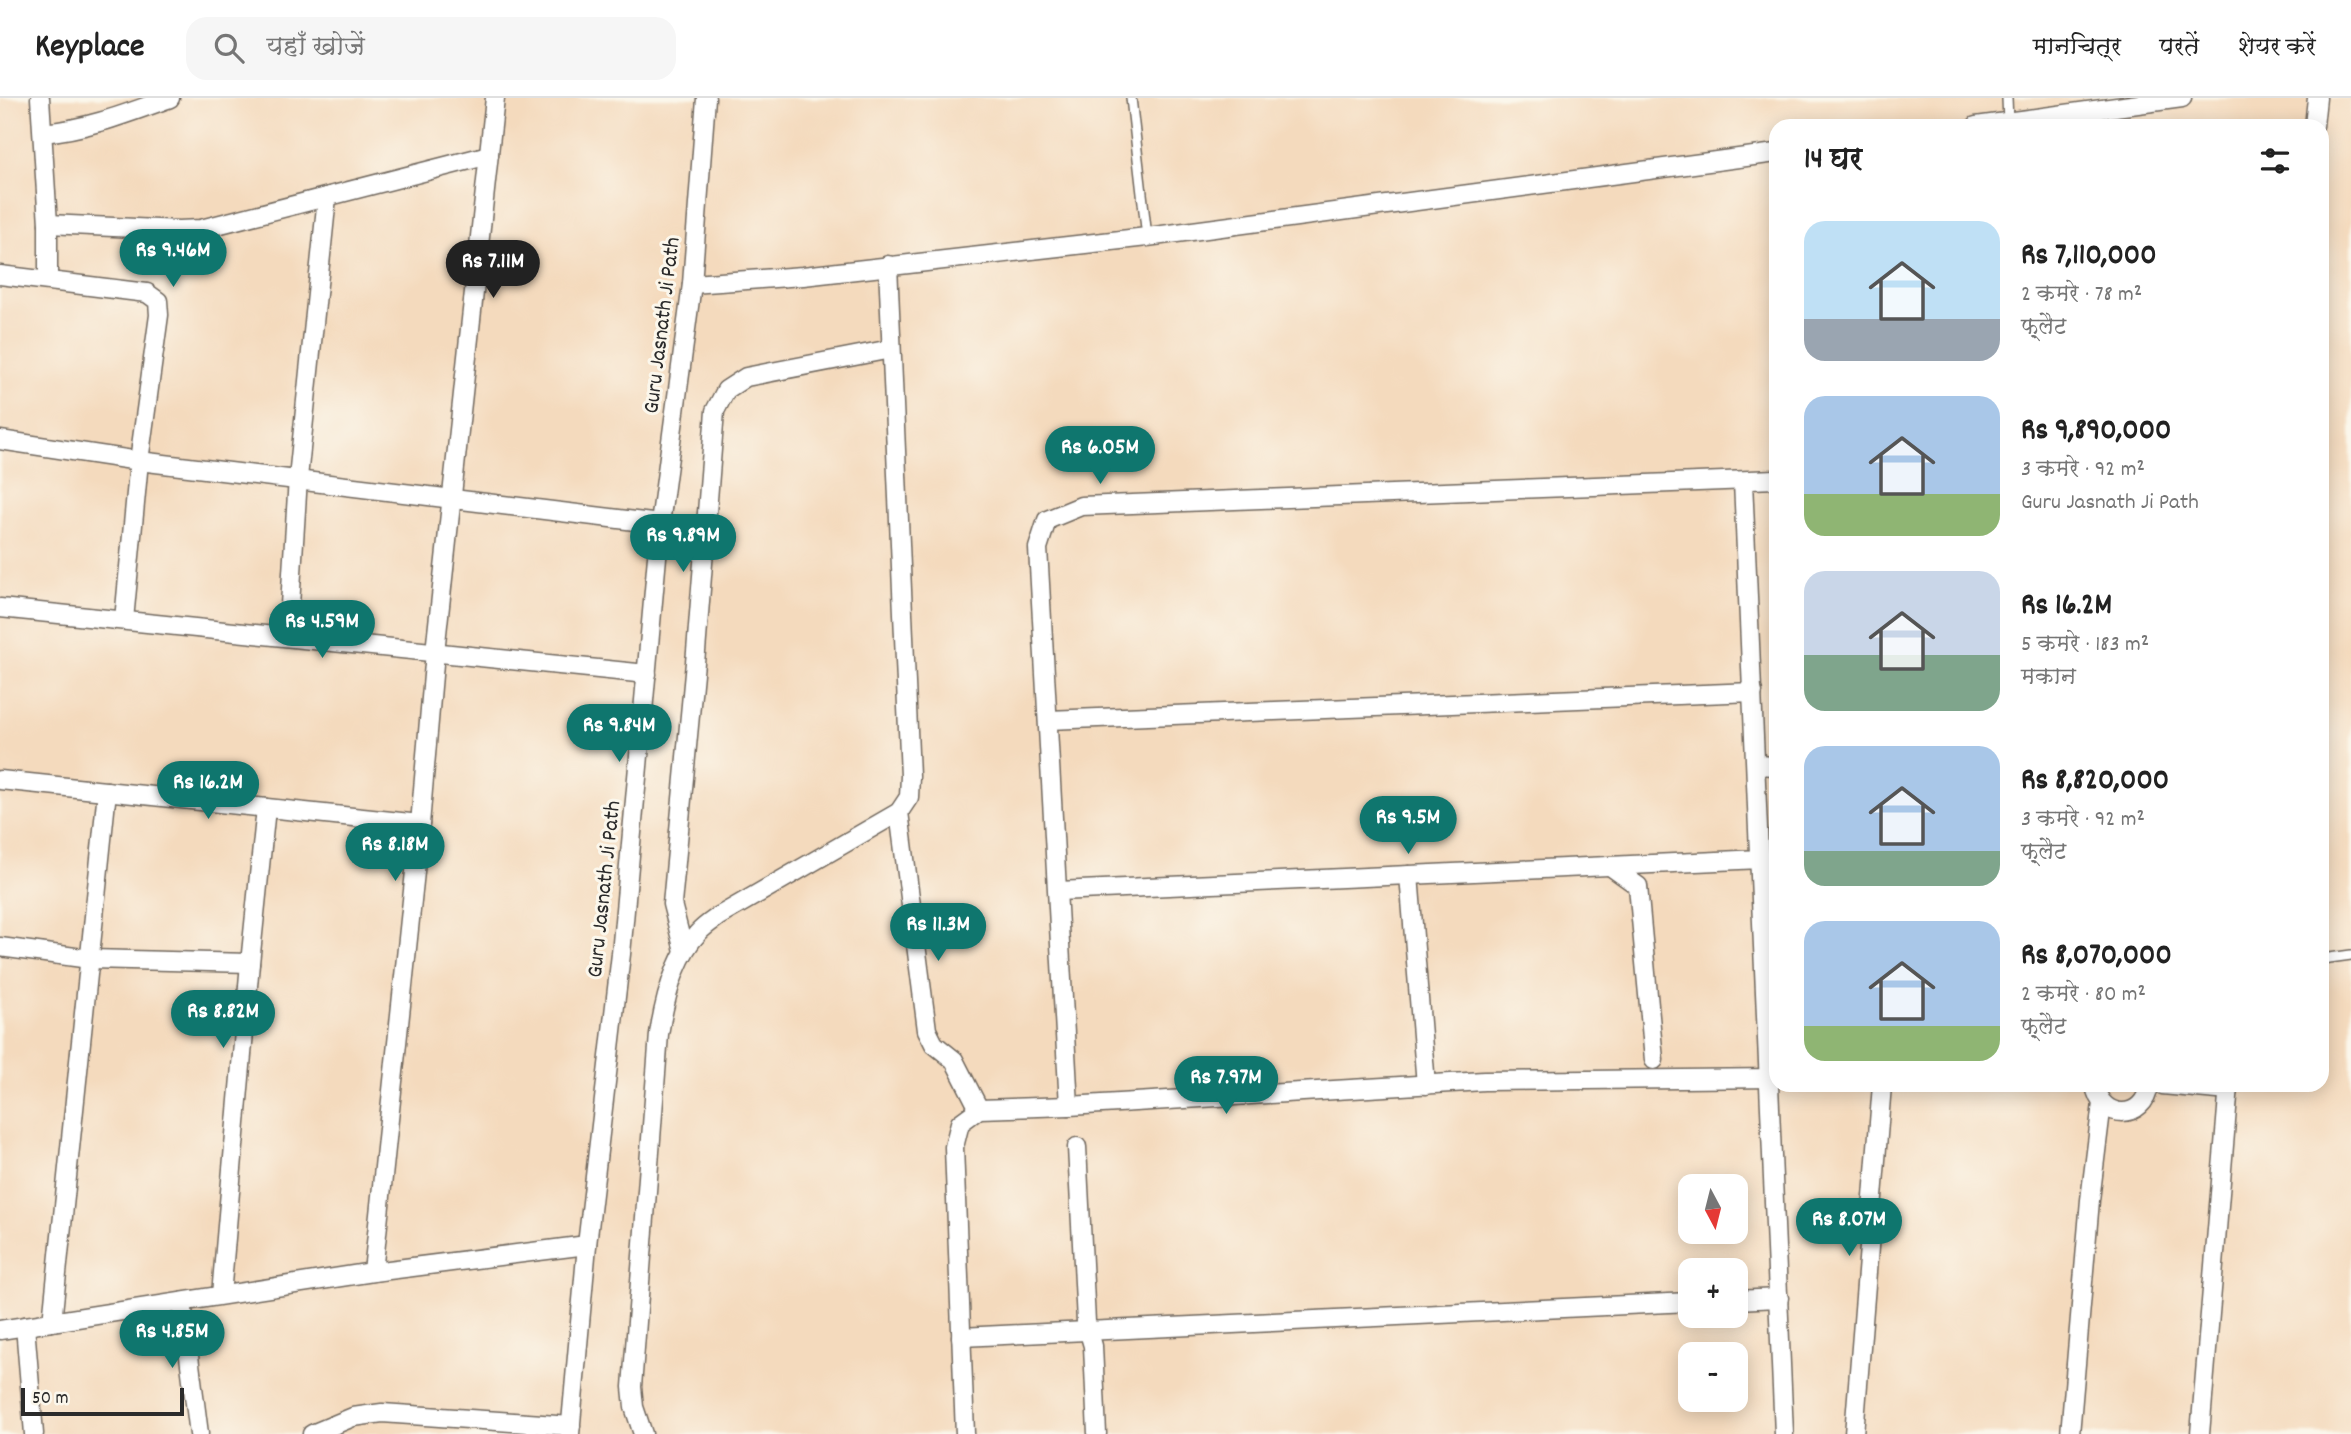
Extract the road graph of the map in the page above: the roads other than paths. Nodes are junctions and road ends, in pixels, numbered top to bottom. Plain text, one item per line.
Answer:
1 (40, 98) edge
2 (170, 98) edge
3 (495, 98) edge
4 (706, 98) edge
5 (1131, 98) edge
6 (2007, 98) edge
7 (2182, 98) edge
8 (2317, 98) edge
9 (2008, 119) edge
10 (2030, 119) edge
11 (2315, 119) edge
12 (43, 133) junction
13 (1769, 154) edge
14 (489, 155) junction
15 (327, 197) junction
16 (48, 223) junction
17 (1147, 237) junction
18 (888, 265) junction
19 (0, 275) edge
20 (48, 280) junction
21 (692, 284) junction
22 (891, 349) junction
23 (0, 440) edge
24 (139, 461) junction
25 (298, 478) junction
26 (1769, 479) edge
27 (1744, 481) junction
28 (453, 498) junction
29 (660, 524) junction
30 (0, 608) edge
31 (124, 620) junction
32 (288, 637) junction
33 (435, 652) junction
34 (647, 674) junction
35 (1753, 692) junction
36 (1048, 720) junction
37 (1756, 765) junction
38 (1769, 766) edge
39 (0, 780) edge
40 (107, 791) junction
41 (266, 808) junction
42 (899, 812) junction
43 (420, 824) junction
44 (1761, 859) junction
45 (1610, 866) junction
46 (1409, 875) junction
47 (1058, 891) junction
48 (0, 947) edge
49 (684, 951) junction
50 (2351, 955) edge
51 (2329, 958) edge
52 (90, 959) junction
53 (250, 962) junction
54 (1769, 1005) edge
55 (1654, 1060) dead end
56 (1769, 1078) edge
57 (1426, 1085) junction
58 (1773, 1092) edge
59 (1881, 1092) edge
60 (2096, 1092) edge
61 (2147, 1092) edge
62 (2229, 1092) edge
63 (2102, 1103) junction
64 (1069, 1106) junction
65 (979, 1109) junction
66 (1077, 1147) dead end
67 (587, 1245) junction
68 (373, 1272) junction
69 (221, 1295) junction
70 (1779, 1298) junction
71 (1748, 1299) edge
72 (182, 1302) junction
73 (1678, 1303) edge
74 (52, 1322) junction
75 (25, 1326) junction
76 (0, 1330) edge
77 (1089, 1331) junction
78 (961, 1337) junction
79 (570, 1430) edge
80 (322, 1432) edge
81 (34, 1434) edge
82 (199, 1434) edge
83 (643, 1434) edge
84 (965, 1434) edge
85 (1097, 1434) edge
86 (1784, 1434) edge
87 (1854, 1434) edge
88 (2070, 1434) edge
89 (2200, 1434) edge

1 - 12 street
2 - 12 street
3 - 14 street
4 - 21 street, Guru Jasnath Ji Path
5 - 17 lane
6 - 9 lane
7 - 10 street
8 - 11 street
12 - 16 street
13 - 17 street
14 - 15 street
14 - 28 street
15 - 16 street
15 - 25 street
16 - 20 street
17 - 18 street
18 - 21 street
18 - 22 street
19 - 20 street
20 - 24 street
21 - 29 street, Guru Jasnath Ji Path
22 - 42 street
22 - 49 street
23 - 24 street
24 - 25 street
24 - 31 street
25 - 28 street
25 - 32 street
26 - 27 street
27 - 35 street
27 - 36 street
28 - 29 street
28 - 33 street
29 - 34 street, Guru Jasnath Ji Path
30 - 31 street
31 - 32 street
32 - 33 street
33 - 34 street
33 - 43 street
34 - 67 street, Guru Jasnath Ji Path
35 - 36 street
35 - 37 street
36 - 47 street
37 - 38 street
37 - 44 street
39 - 40 street
40 - 41 street
40 - 52 street
41 - 43 street
41 - 53 street
42 - 49 street
42 - 65 street
43 - 68 street
44 - 45 street
44 - 54 street
45 - 46 street
45 - 55 street
46 - 47 street
46 - 57 street
47 - 64 street
48 - 52 street
49 - 83 street
50 - 51 lane
52 - 53 street
52 - 74 street
53 - 69 street
56 - 57 street
57 - 64 street
58 - 70 street
59 - 87 street
60 - 63 street
61 - 63 street
62 - 89 street
63 - 88 street
64 - 65 street
65 - 78 street
66 - 77 street
67 - 68 street
67 - 79 street, Guru Jasnath Ji Path
68 - 69 street
69 - 72 street
70 - 71 street
70 - 86 street
72 - 74 street
72 - 82 street
73 - 77 street
74 - 75 street
75 - 76 street
75 - 81 street
77 - 78 street
77 - 85 street
78 - 84 street
79 - 80 street

